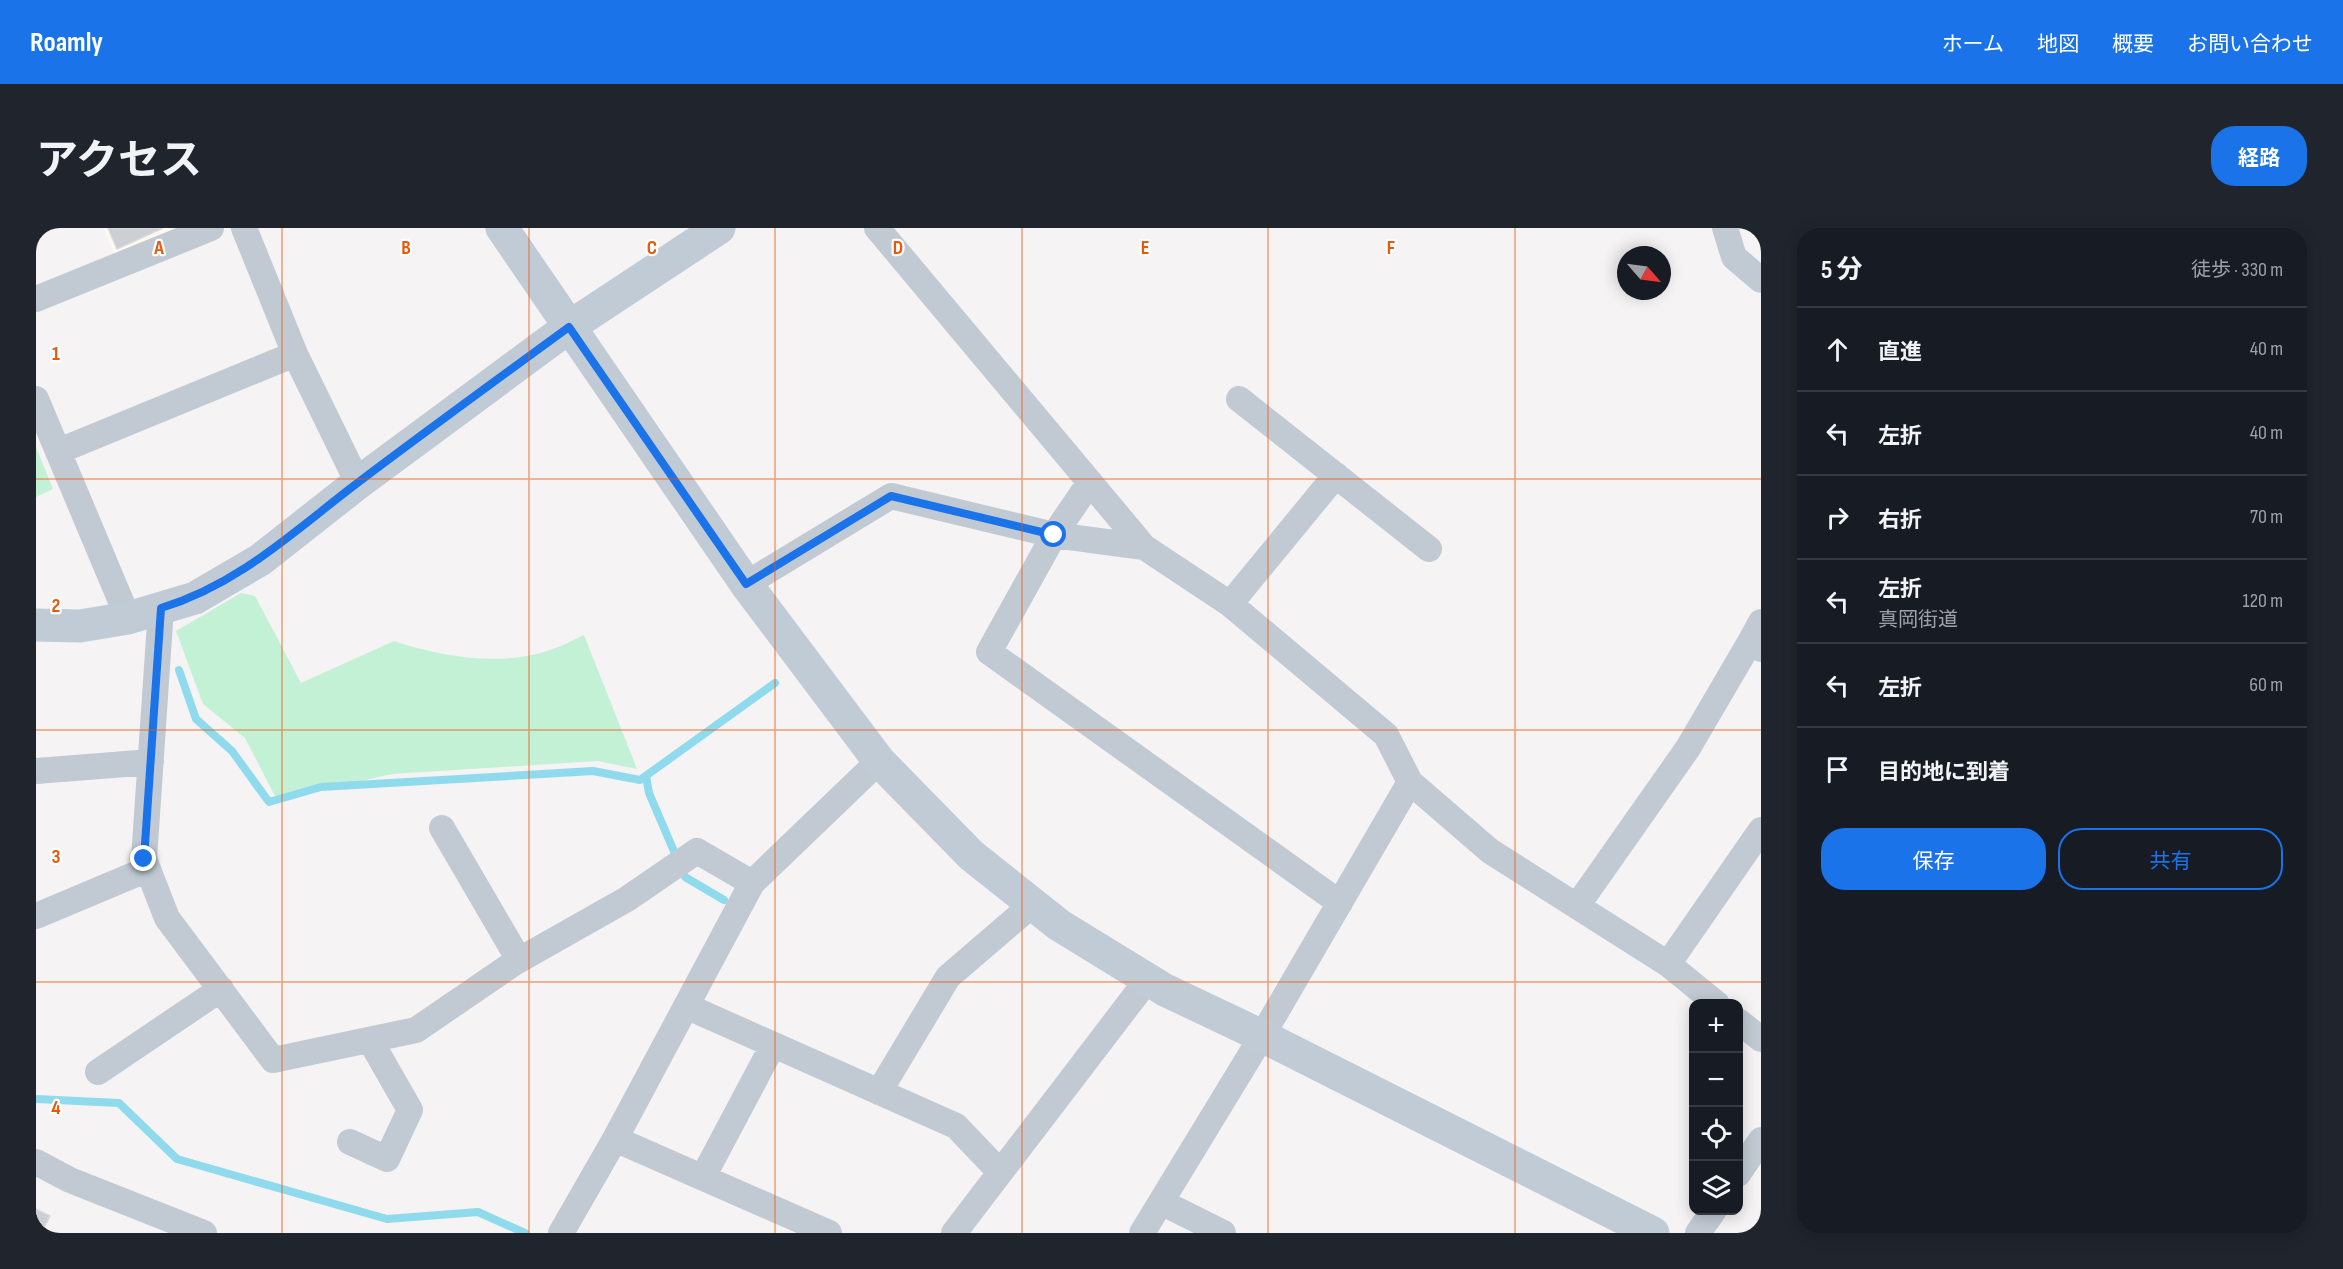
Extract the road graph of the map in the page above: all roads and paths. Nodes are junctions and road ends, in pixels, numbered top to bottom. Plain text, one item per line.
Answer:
1 (211, 228) edge
2 (244, 228) edge
3 (502, 228) edge
4 (719, 228) edge
5 (877, 228) edge
6 (1725, 228) edge
7 (1761, 280) edge
8 (36, 299) edge
9 (569, 327) junction
10 (294, 354) junction
11 (36, 399) edge
12 (1239, 399) dead end
13 (59, 451) junction
14 (1336, 475) junction
15 (1090, 482) junction
16 (358, 483) junction
17 (1054, 535) junction
18 (1144, 547) junction
19 (1429, 549) dead end
20 (746, 584) junction
21 (1230, 604) junction
22 (161, 608) junction
23 (128, 618) junction
24 (36, 624) edge
25 (1757, 638) edge
26 (879, 761) junction
27 (151, 762) junction
28 (36, 771) edge
29 (1410, 782) junction
30 (442, 828) dead end
31 (1761, 830) edge
32 (148, 869) junction
33 (752, 883) junction
34 (1340, 903) junction
35 (1033, 904) junction
36 (1577, 906) junction
37 (36, 916) edge
38 (519, 960) junction
39 (1668, 964) junction
40 (1148, 979) junction
41 (220, 989) junction
42 (1711, 999) edge
43 (686, 1006) junction
44 (1743, 1025) edge
45 (1262, 1036) junction
46 (1761, 1039) edge
47 (370, 1040) junction
48 (773, 1045) junction
49 (98, 1072) dead end
50 (879, 1092) junction
51 (615, 1139) junction
52 (1761, 1140) edge
53 (350, 1142) dead end
54 (36, 1162) edge
55 (1743, 1167) edge
56 (1000, 1172) junction
57 (703, 1177) junction
58 (1161, 1202) junction
59 (1711, 1215) edge
60 (204, 1233) edge
61 (561, 1233) edge
62 (829, 1233) edge
63 (954, 1233) edge
64 (1142, 1233) edge
65 (1223, 1233) edge
66 (1653, 1233) edge
67 (1698, 1233) edge

1 - 8 street
2 - 10 street
3 - 9 street
4 - 9 street
5 - 15 street
6 - 7 street
9 - 16 street
9 - 20 street
10 - 13 street
10 - 16 street
11 - 13 street
12 - 14 street
13 - 23 street
14 - 19 street
14 - 21 street
15 - 17 street
15 - 18 street
16 - 22 street
17 - 18 street
17 - 20 street
17 - 34 street
18 - 21 street
20 - 26 street
21 - 29 street
22 - 23 street
22 - 27 street
23 - 24 street
25 - 36 street
26 - 33 street
26 - 35 street
27 - 28 street
27 - 32 street
29 - 34 street
29 - 36 street
30 - 38 street
31 - 39 street
32 - 37 street
32 - 41 street
33 - 38 street
33 - 43 street
34 - 45 street
35 - 40 street
35 - 50 street
36 - 39 street
38 - 47 street
39 - 42 street
40 - 45 street
40 - 56 street
41 - 47 street
41 - 49 street
43 - 48 street
43 - 51 street
44 - 46 street
45 - 58 street
45 - 66 street
47 - 53 street
48 - 50 street
48 - 57 street
50 - 56 street
51 - 57 street
51 - 61 street
52 - 55 street
54 - 60 street
56 - 63 street
57 - 62 street
58 - 64 street
58 - 65 street
59 - 67 street

